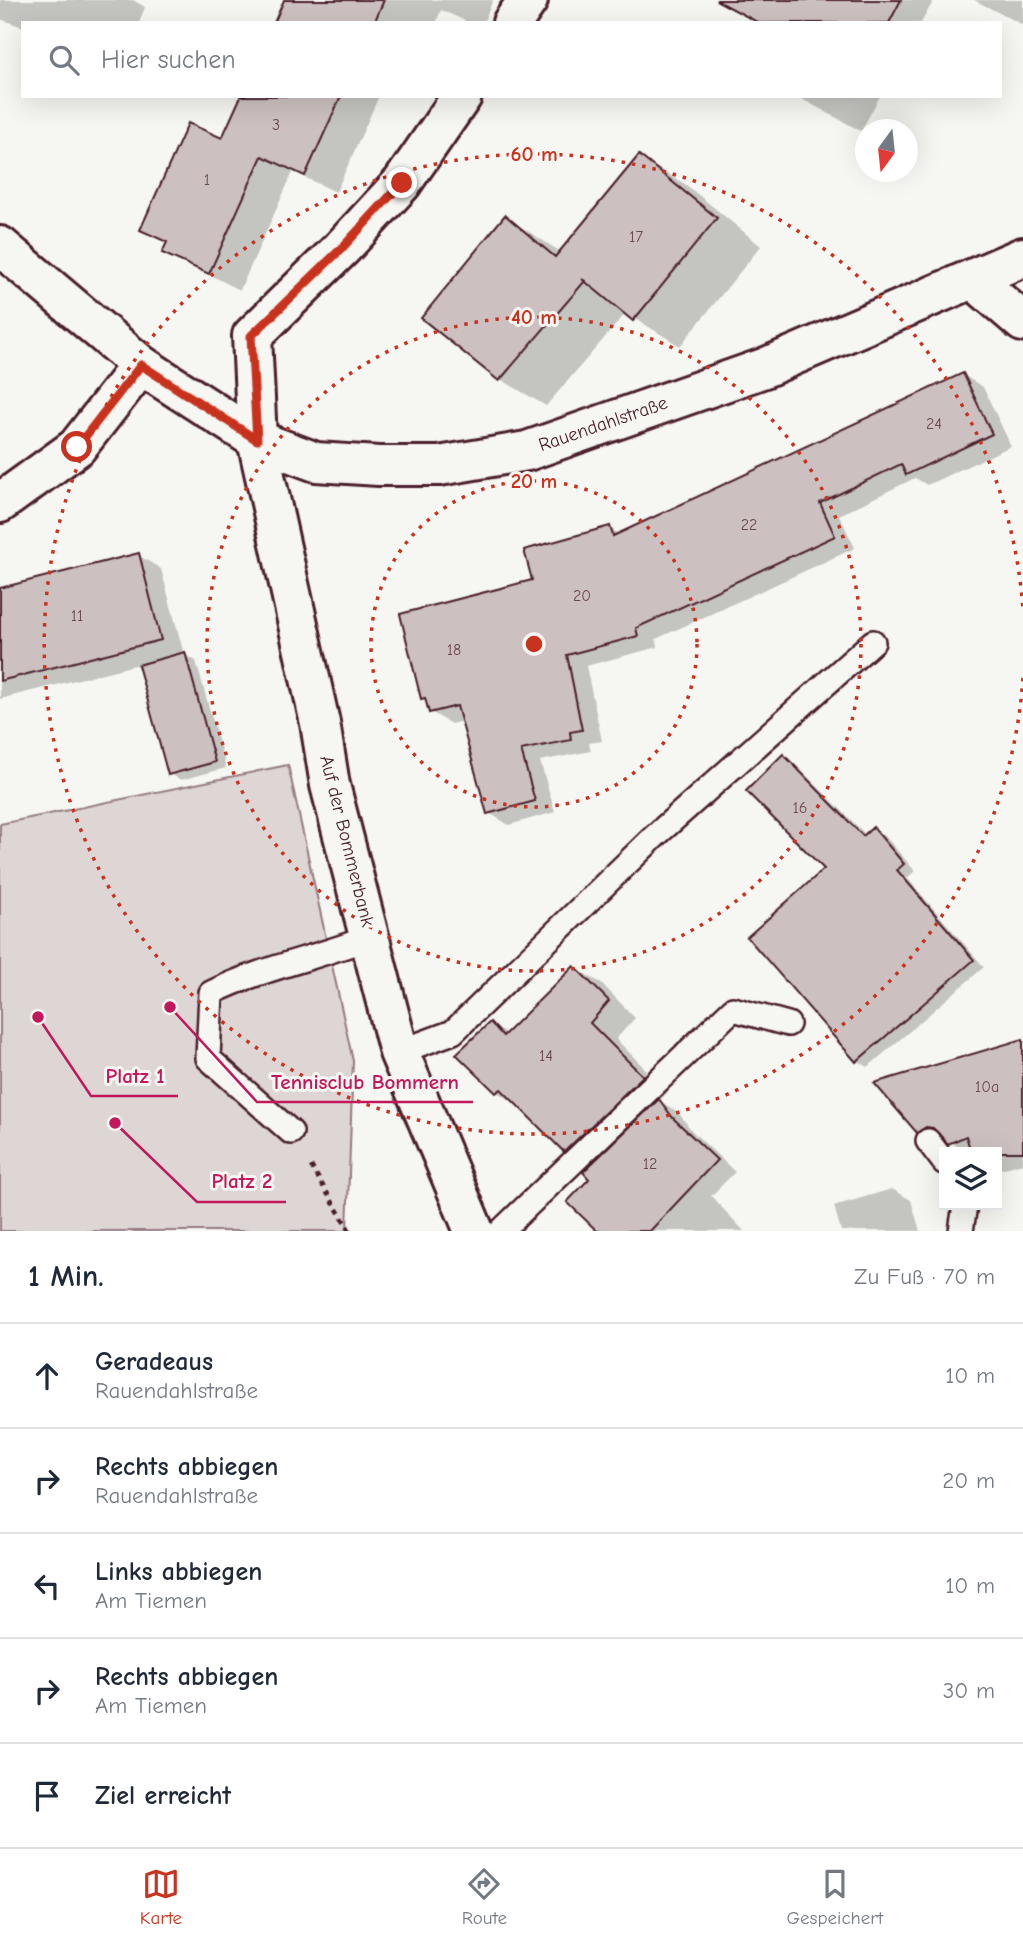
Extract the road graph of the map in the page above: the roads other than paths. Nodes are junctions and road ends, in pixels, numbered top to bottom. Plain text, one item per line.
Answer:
1 (528, 0) edge
2 (513, 21) edge
3 (461, 98) edge
4 (0, 246) edge
5 (1023, 257) edge
6 (973, 279) junction
7 (1023, 322) edge
8 (141, 365) junction
9 (257, 440) junction
10 (0, 503) edge
11 (873, 642) dead end
12 (370, 937) junction
13 (788, 1024) dead end
14 (399, 1052) junction
15 (291, 1132) road end
16 (928, 1141) dead end
17 (939, 1155) edge
18 (964, 1210) edge
19 (474, 1231) edge
20 (501, 1231) edge
21 (961, 1231) edge

1 - 2 street
3 - 9 street, Auf der Bommerbank
4 - 8 street, Rauendahlstraße
5 - 6 street, Rauendahlstraße
6 - 7 street
6 - 9 street, Rauendahlstraße
8 - 9 street, Rauendahlstraße
8 - 10 street
9 - 12 street, Auf der Bommerbank
11 - 14 lane
12 - 14 street, Auf der Bommerbank
12 - 15 lane
13 - 20 lane
14 - 19 street, Auf der Bommerbank
16 - 17 lane
18 - 21 lane

